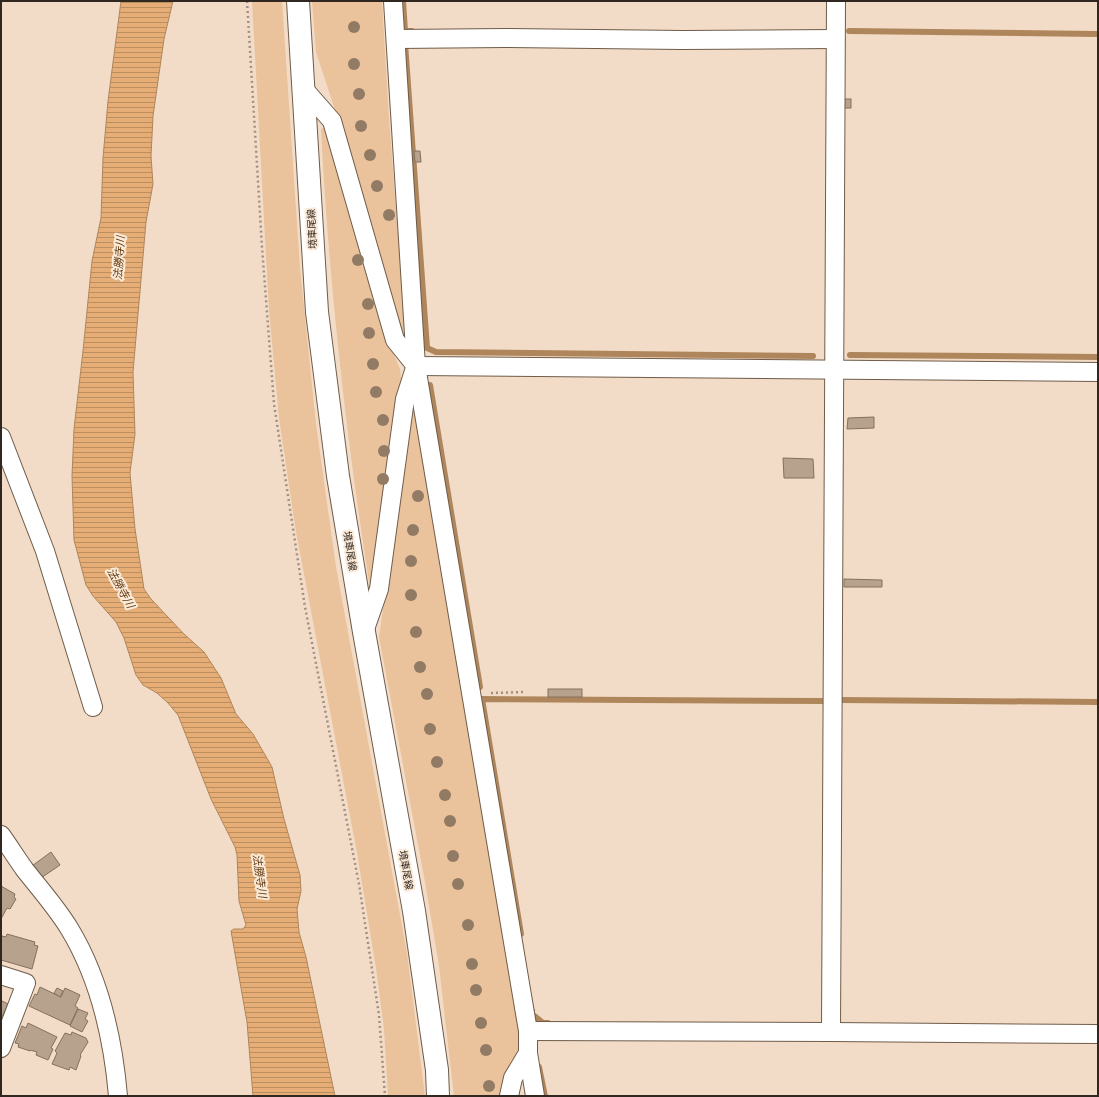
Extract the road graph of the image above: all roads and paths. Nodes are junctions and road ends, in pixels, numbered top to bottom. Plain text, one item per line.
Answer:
1 (247, 1) edge
2 (298, 1) edge
3 (393, 1) edge
4 (836, 1) edge
5 (396, 39) junction
6 (835, 40) junction
7 (304, 90) junction
8 (416, 366) junction
9 (833, 370) junction
10 (1098, 372) edge
11 (1, 437) edge
12 (364, 632) junction
13 (524, 692) dead end
14 (471, 693) junction
15 (93, 707) dead end
16 (1, 835) edge
17 (1, 975) edge
18 (528, 1031) junction
19 (830, 1032) junction
20 (1098, 1034) edge
21 (1, 1047) edge
22 (528, 1053) junction
23 (118, 1096) edge
24 (385, 1096) edge
25 (438, 1096) edge
26 (509, 1096) edge
27 (535, 1096) edge

1 - 24 path
2 - 7 main road, 境車尾線
3 - 5 street
4 - 6 street
5 - 6 street
5 - 8 street
6 - 9 street
7 - 8 street
7 - 12 main road, 境車尾線
8 - 9 street
8 - 12 street
8 - 14 street
9 - 10 street
9 - 19 street
11 - 15 street
12 - 25 main road, 境車尾線
13 - 14 path
14 - 18 street
16 - 23 street
17 - 21 street
18 - 19 street
18 - 22 street
19 - 20 street
22 - 26 street
22 - 27 street

